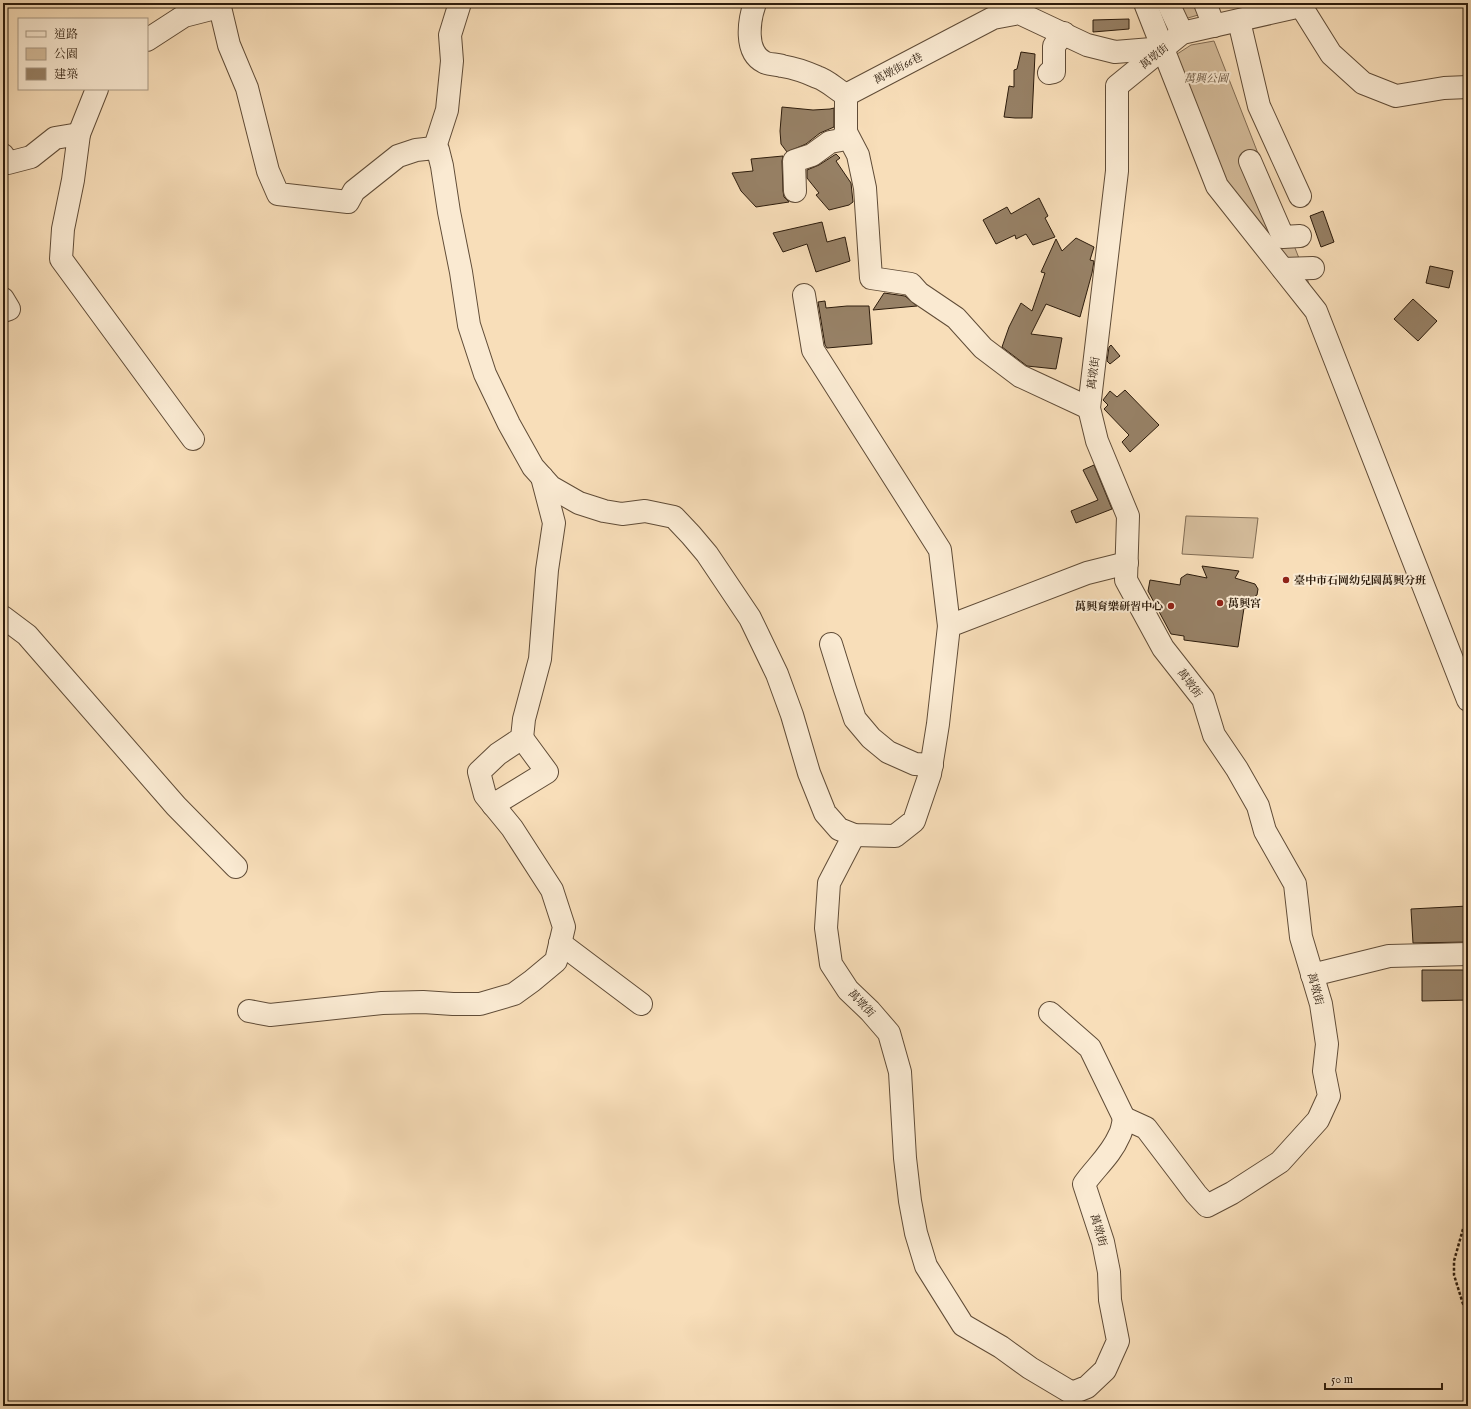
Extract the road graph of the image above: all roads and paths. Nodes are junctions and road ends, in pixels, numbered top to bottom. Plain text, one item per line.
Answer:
1 (460, 3) edge
2 (755, 3) edge
3 (1145, 3) edge
4 (1168, 3) edge
5 (1205, 3) edge
6 (1304, 4) edge
7 (219, 5) edge
8 (1239, 21) junction
9 (1214, 26) junction
10 (1064, 33) junction
11 (1182, 33) junction
12 (148, 39) edge
13 (1164, 48) junction
14 (1115, 52) junction
15 (1049, 73) dead end
16 (1117, 86) junction
17 (1468, 87) edge
18 (98, 90) edge
19 (846, 95) junction
20 (846, 132) junction
21 (79, 134) junction
22 (436, 144) dead end
23 (3, 155) edge
24 (1250, 161) dead end
25 (1236, 186) dead end
26 (795, 191) dead end
27 (1300, 196) dead end
28 (1313, 268) dead end
29 (1283, 269) junction
30 (804, 295) dead end
31 (3, 300) edge
32 (3, 311) edge
33 (1089, 408) junction
34 (193, 439) dead end
35 (542, 477) junction
36 (1127, 563) junction
37 (3, 617) edge
38 (949, 626) junction
39 (831, 644) dead end
40 (1468, 700) edge
41 (522, 738) junction
42 (932, 765) junction
43 (493, 805) junction
44 (854, 835) junction
45 (236, 867) dead end
46 (560, 943) junction
47 (1468, 954) edge
48 (1312, 975) junction
49 (641, 1004) dead end
50 (249, 1010) dead end
51 (1050, 1013) dead end
52 (1124, 1118) junction
53 (1463, 1229) dead end
54 (1468, 1305) edge

1 - 22 street
2 - 19 street
3 - 13 street
4 - 11 street
5 - 9 street
6 - 8 street, 萬墩街
6 - 17 street, 萬墩街
7 - 12 street
7 - 35 street
8 - 9 street, 萬墩街
8 - 27 street
9 - 11 street, 萬墩街
10 - 14 street, 萬墩街66巷
10 - 15 street
10 - 19 street, 萬墩街66巷
11 - 13 street, 萬墩街
13 - 14 street, 萬墩街66巷
13 - 16 street, 萬墩街
13 - 29 street
14 - 16 street
16 - 33 street, 萬墩街
18 - 21 street
19 - 20 street
20 - 26 street
20 - 33 street
21 - 23 street
21 - 34 street
24 - 25 street
28 - 29 street
29 - 40 street
30 - 38 street
31 - 32 street
33 - 36 street, 萬墩街
35 - 41 street
35 - 44 street
36 - 38 street
36 - 48 street, 萬墩街
37 - 45 street
38 - 42 street
39 - 42 street
41 - 43 street
41 - 43 street
42 - 44 street
43 - 46 street
44 - 52 street, 萬墩街
46 - 49 street
46 - 50 street
47 - 48 street
48 - 52 street, 萬墩街
51 - 52 street
53 - 54 path

